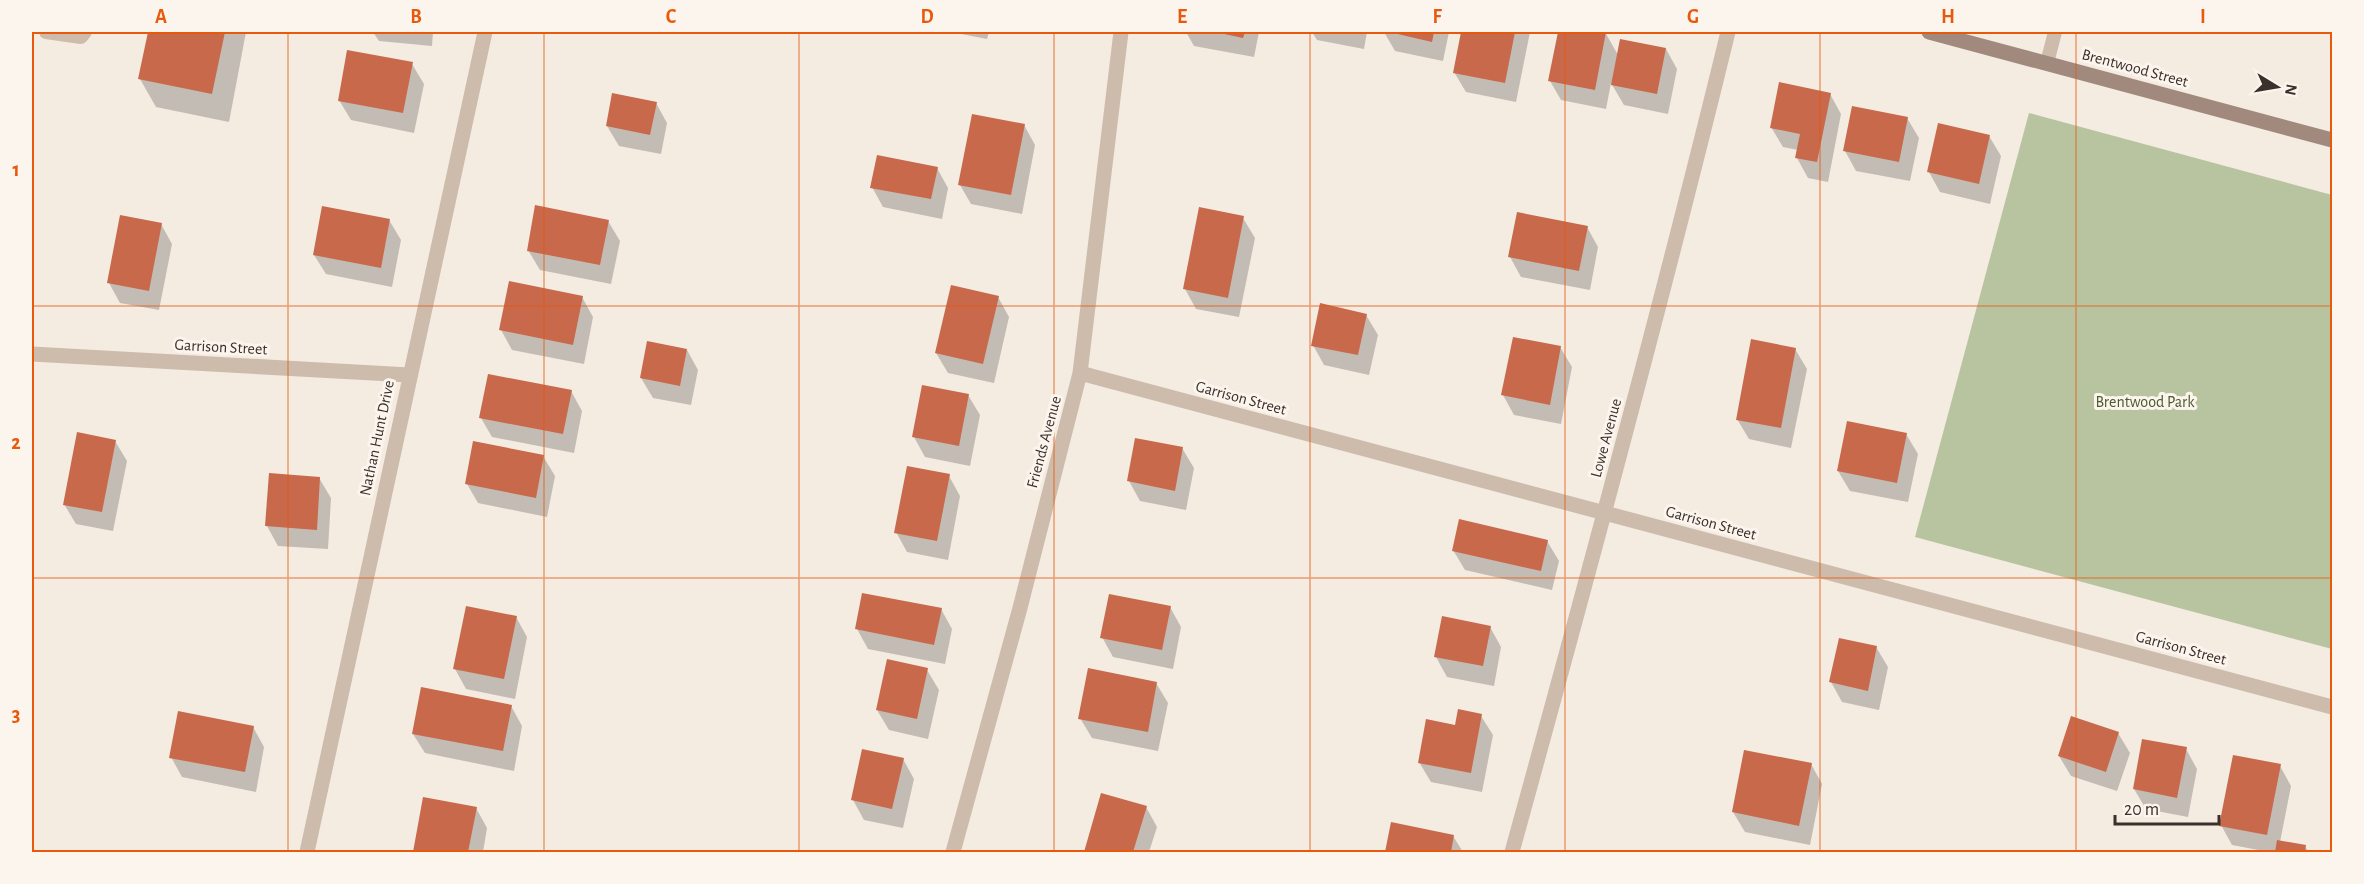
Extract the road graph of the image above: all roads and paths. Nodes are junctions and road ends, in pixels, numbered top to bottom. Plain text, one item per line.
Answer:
1 (46, 32) edge
2 (85, 32) edge
3 (485, 32) edge
4 (1120, 32) edge
5 (1728, 32) edge
6 (1929, 32) edge
7 (2055, 32) edge
8 (2047, 63) junction
9 (2332, 140) edge
10 (32, 354) edge
11 (1080, 373) junction
12 (409, 375) junction
13 (1605, 514) junction
14 (2332, 706) edge
15 (307, 852) edge
16 (953, 852) edge
17 (1512, 852) edge

1 - 2 lane
3 - 12 street, Nathan Hunt Drive
4 - 11 street, Friends Avenue
5 - 13 street, Lowe Avenue
6 - 8 main road, Brentwood Street
7 - 8 lane
8 - 9 main road, Brentwood Street
10 - 12 street, Garrison Street
11 - 13 street, Garrison Street
11 - 16 street, Friends Avenue
12 - 15 street, Nathan Hunt Drive
13 - 14 street, Garrison Street
13 - 17 street, Lowe Avenue

